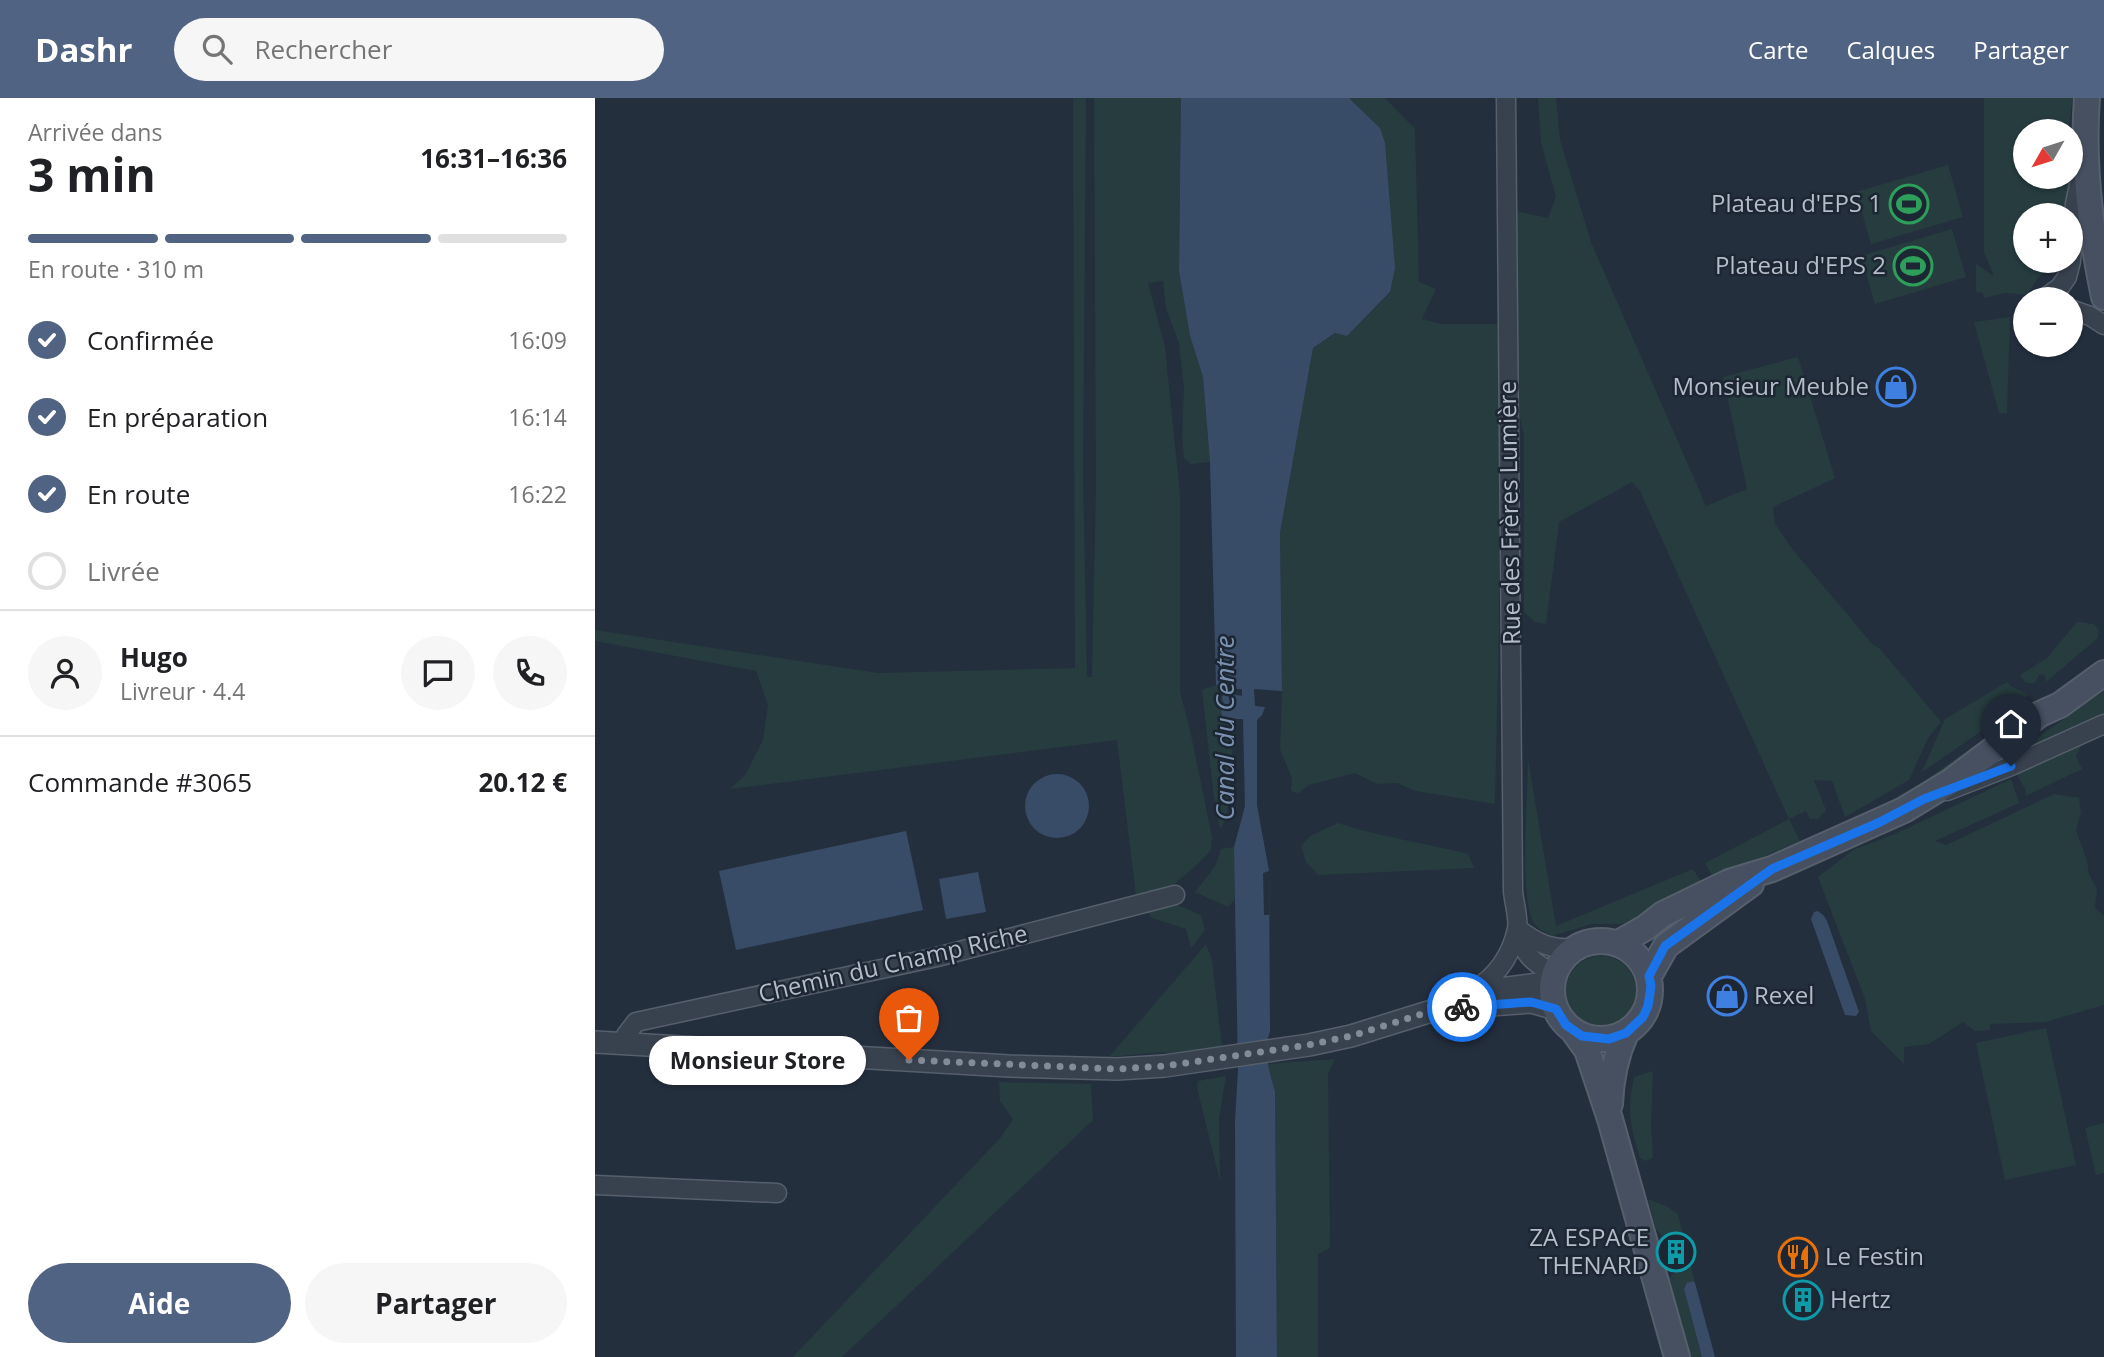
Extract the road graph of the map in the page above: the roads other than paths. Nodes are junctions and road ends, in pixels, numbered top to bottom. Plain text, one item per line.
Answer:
1 (1506, 98) edge
2 (2087, 98) edge
3 (2101, 98) edge
4 (2104, 141) edge
5 (2090, 237) edge
6 (2060, 287) edge
7 (2104, 297) edge
8 (2083, 314) edge
9 (2104, 326) edge
10 (2104, 655) edge
11 (2104, 673) edge
12 (2040, 714) junction
13 (2104, 724) edge
14 (1924, 799) junction
15 (1772, 869) junction
16 (1175, 895) dead end
17 (1517, 928) junction
18 (1617, 944) junction
19 (1575, 948) junction
20 (1649, 976) junction
21 (1554, 978) junction
22 (1469, 993) junction
23 (1438, 1009) junction
24 (1556, 1009) junction
25 (1574, 1031) junction
26 (1626, 1033) junction
27 (595, 1042) edge
28 (628, 1045) junction
29 (1610, 1119) junction
30 (595, 1185) edge
31 (777, 1193) dead end
32 (1677, 1357) edge

1 - 17 street, Rue des Frères Lumière
2 - 5 main road
3 - 4 main road
5 - 6 street
5 - 7 main road
8 - 9 street
10 - 12 main road
11 - 12 main road
12 - 14 main road
13 - 14 street
14 - 15 main road
15 - 18 main road
15 - 20 main road
16 - 28 street, Chemin du Champ Riche
17 - 19 street
17 - 21 street, Rue des Frères Lumière
17 - 22 street, Rue des Frères Lumière
18 - 19 main road
18 - 20 main road
19 - 21 main road
20 - 26 main road
21 - 22 street
21 - 24 main road
22 - 23 street
23 - 24 street
23 - 28 street
24 - 25 main road
25 - 26 main road
25 - 29 main road
26 - 29 main road
27 - 28 street
29 - 32 main road
30 - 31 street

